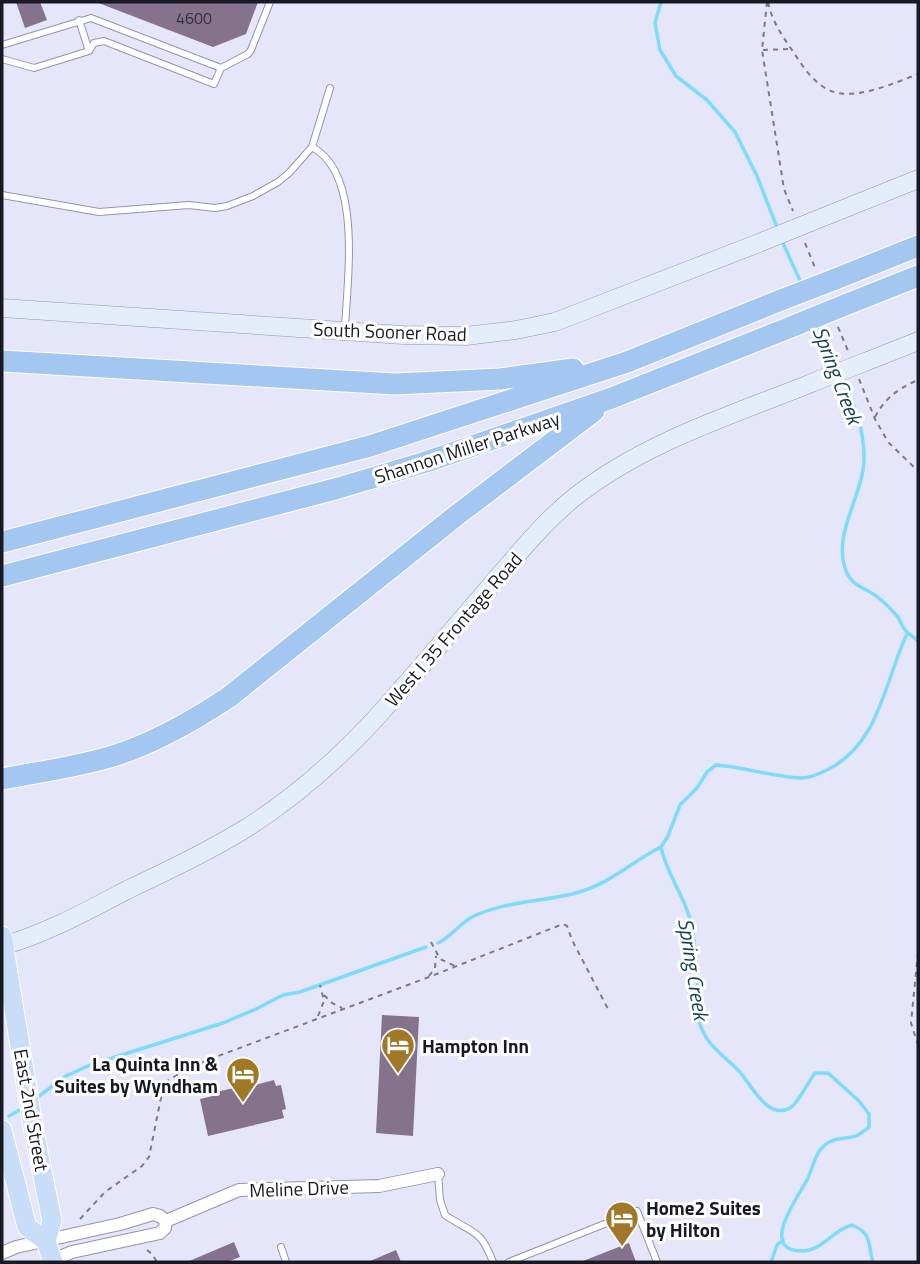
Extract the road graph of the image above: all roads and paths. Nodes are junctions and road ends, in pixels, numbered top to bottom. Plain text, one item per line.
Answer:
1 (270, 2) edge
2 (767, 2) edge
3 (79, 20) junction
4 (141, 37) junction
5 (2, 45) edge
6 (791, 49) junction
7 (762, 50) junction
8 (89, 51) junction
9 (135, 53) junction
10 (2, 59) edge
11 (221, 68) junction
12 (918, 74) edge
13 (330, 88) dead end
14 (312, 147) junction
15 (918, 179) edge
16 (2, 195) edge
17 (794, 215) dead end
18 (804, 240) dead end
19 (918, 246) edge
20 (918, 276) edge
21 (826, 279) junction
22 (2, 308) edge
23 (839, 311) junction
24 (344, 331) junction
25 (918, 341) edge
26 (857, 358) junction
27 (2, 361) edge
28 (627, 362) junction
29 (859, 380) dead end
30 (918, 380) edge
31 (609, 399) junction
32 (874, 419) junction
33 (918, 471) edge
34 (2, 542) edge
35 (2, 576) edge
36 (2, 779) edge
37 (431, 942) dead end
38 (2, 943) edge
39 (918, 952) edge
40 (436, 955) junction
41 (456, 967) junction
42 (429, 977) junction
43 (320, 985) dead end
44 (324, 995) junction
45 (343, 1008) junction
46 (608, 1009) dead end
47 (315, 1018) junction
48 (918, 1045) edge
49 (2, 1130) edge
50 (438, 1174) joint
51 (166, 1221) junction
52 (78, 1224) dead end
53 (46, 1241) junction
54 (143, 1247) dead end
55 (281, 1247) dead end
56 (2, 1253) edge
57 (51, 1262) edge
58 (157, 1262) edge
59 (286, 1262) edge
60 (493, 1262) edge
61 (509, 1262) edge
62 (657, 1262) edge

1 - 11 lane
2 - 6 path
2 - 7 path
3 - 4 lane
3 - 5 lane
3 - 8 lane
4 - 9 lane
4 - 11 lane
6 - 7 path
6 - 12 path
7 - 17 path
8 - 9 lane
8 - 10 lane
9 - 11 lane
13 - 14 lane
14 - 16 lane
14 - 24 lane
15 - 24 street, South Sooner Road, bridge
18 - 21 path
19 - 21 highway, Shannon Miller Parkway
20 - 23 highway, Shannon Miller Parkway
21 - 28 highway, Shannon Miller Parkway, bridge
22 - 24 street, South Sooner Road
23 - 26 path
23 - 31 highway, Shannon Miller Parkway, bridge
25 - 26 street, West I 35 Frontage Road
26 - 38 street, West I 35 Frontage Road, bridge
27 - 28 highway
28 - 34 highway, Shannon Miller Parkway
29 - 32 path
30 - 32 path
31 - 35 highway, Shannon Miller Parkway
31 - 36 highway
32 - 33 path
37 - 40 path
38 - 53 main road, East 2nd Street
39 - 48 path
40 - 41 path
40 - 42 path
41 - 42 path
41 - 46 path
42 - 45 path
43 - 44 path
44 - 45 path
44 - 47 path
45 - 47 path
47 - 52 path
49 - 53 main road, East 2nd Street
50 - 51 street, Meline Drive
50 - 60 lane
51 - 53 street, Meline Drive
51 - 57 street, Meline Drive
53 - 56 street, Meline Drive
53 - 57 main road, East 2nd Street
54 - 58 path
55 - 59 lane
61 - 62 lane

